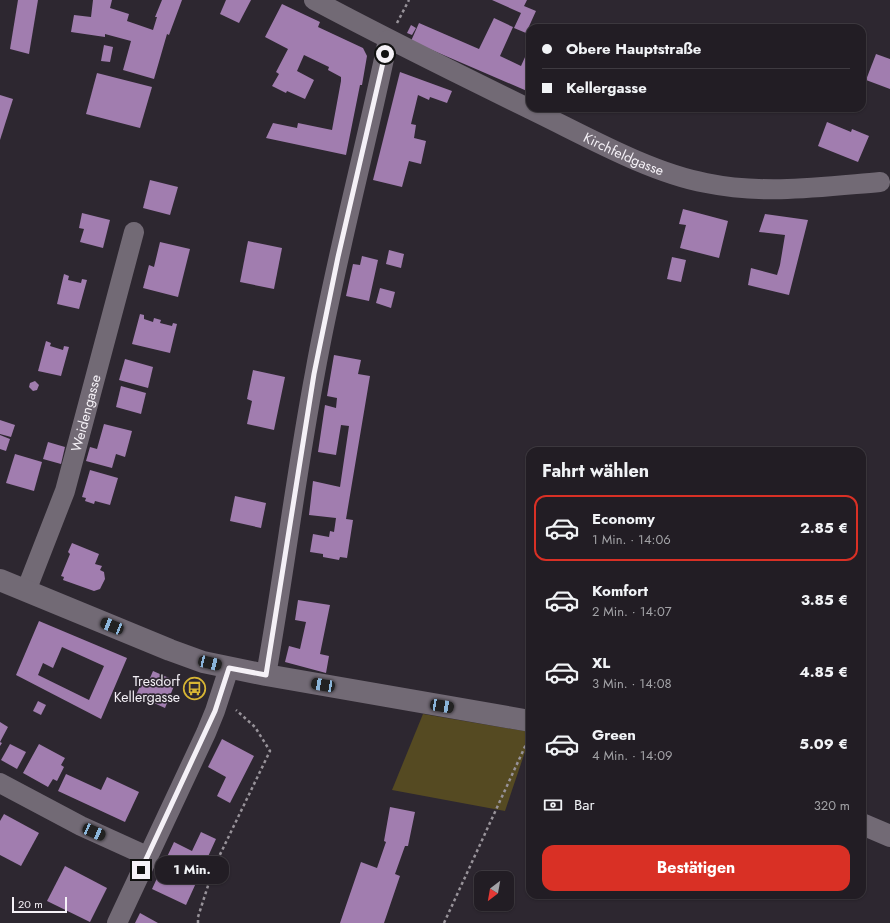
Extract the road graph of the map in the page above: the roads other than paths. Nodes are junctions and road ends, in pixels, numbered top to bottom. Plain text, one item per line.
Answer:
1 (314, 0) edge
2 (388, 40) junction
3 (526, 108) edge
4 (535, 112) edge
5 (880, 182) dead end
6 (134, 232) dead end
7 (0, 580) edge
8 (26, 591) junction
9 (229, 668) junction
10 (266, 675) junction
11 (526, 720) edge
12 (0, 783) edge
13 (866, 826) edge
14 (890, 836) edge
15 (148, 856) junction
16 (117, 923) edge

1 - 2 street, Kirchfeldgasse
2 - 3 street, Kirchfeldgasse
2 - 10 street
4 - 5 street, Kirchfeldgasse
6 - 8 street, Weidengasse
7 - 8 street
8 - 9 street
9 - 10 street
9 - 15 street
10 - 11 street
12 - 15 street
13 - 14 street
15 - 16 street

